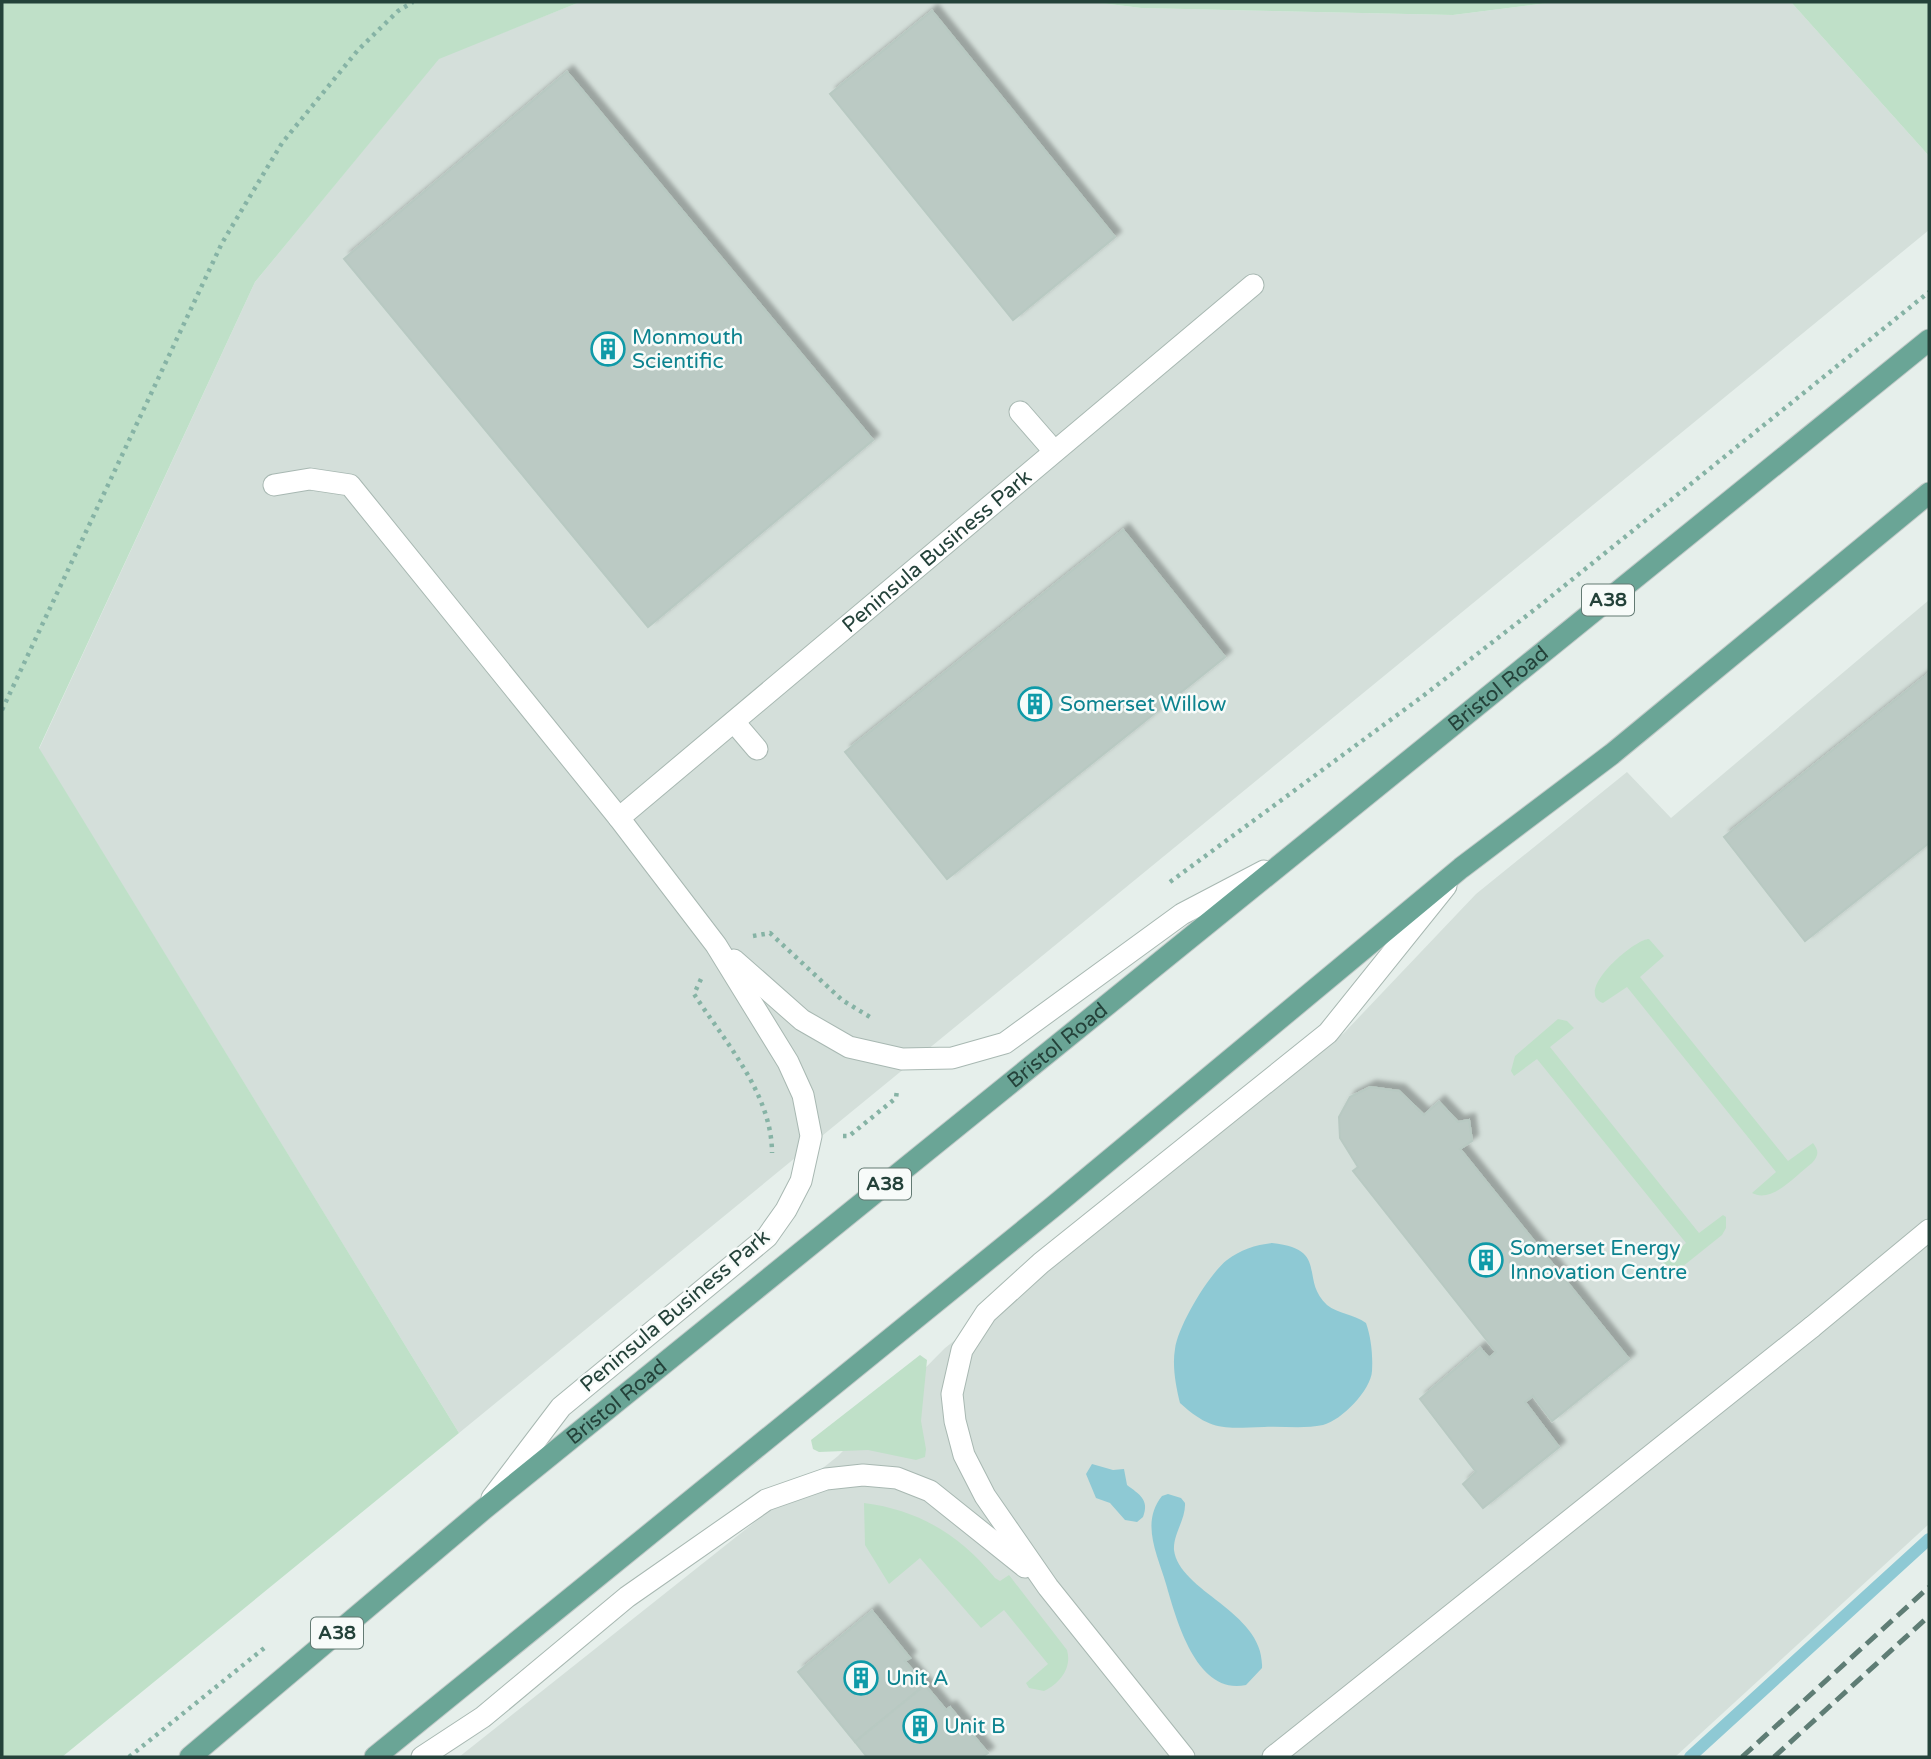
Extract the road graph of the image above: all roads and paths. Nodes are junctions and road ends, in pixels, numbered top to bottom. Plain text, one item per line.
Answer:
1 (413, 2) edge
2 (1253, 285) dead end
3 (1929, 292) edge
4 (1929, 341) edge
5 (1020, 412) dead end
6 (1054, 450) junction
7 (274, 485) dead end
8 (1929, 493) edge
9 (2, 710) edge
10 (734, 722) junction
11 (757, 749) dead end
12 (619, 818) junction
13 (1286, 860) junction
14 (1461, 869) junction
15 (1165, 885) dead end
16 (716, 944) junction
17 (872, 1018) dead end
18 (902, 1059) junction
19 (811, 1136) junction
20 (772, 1163) dead end
21 (1929, 1230) edge
22 (484, 1508) junction
23 (1048, 1587) junction
24 (278, 1637) dead end
25 (129, 1757) edge
26 (190, 1757) edge
27 (375, 1757) edge
28 (422, 1757) edge
29 (1184, 1757) edge
30 (1273, 1757) edge

1 - 9 path
2 - 6 street, Peninsula Business Park
3 - 15 path
4 - 13 main road, Bristol Road / A38
5 - 6 street
6 - 10 street, Peninsula Business Park
7 - 12 street, Peninsula Business Park
8 - 14 main road
10 - 11 street
10 - 12 street, Peninsula Business Park
12 - 16 street, Peninsula Business Park
13 - 18 street, Peninsula Business Park
13 - 22 main road, Bristol Road / A38
14 - 23 street
14 - 27 main road
16 - 17 path
16 - 18 street, Peninsula Business Park
16 - 19 street, Peninsula Business Park
16 - 20 path
18 - 19 path
19 - 22 street, Peninsula Business Park
21 - 30 street
22 - 26 main road, Bristol Road / A38
23 - 28 street
23 - 29 street
24 - 25 path

